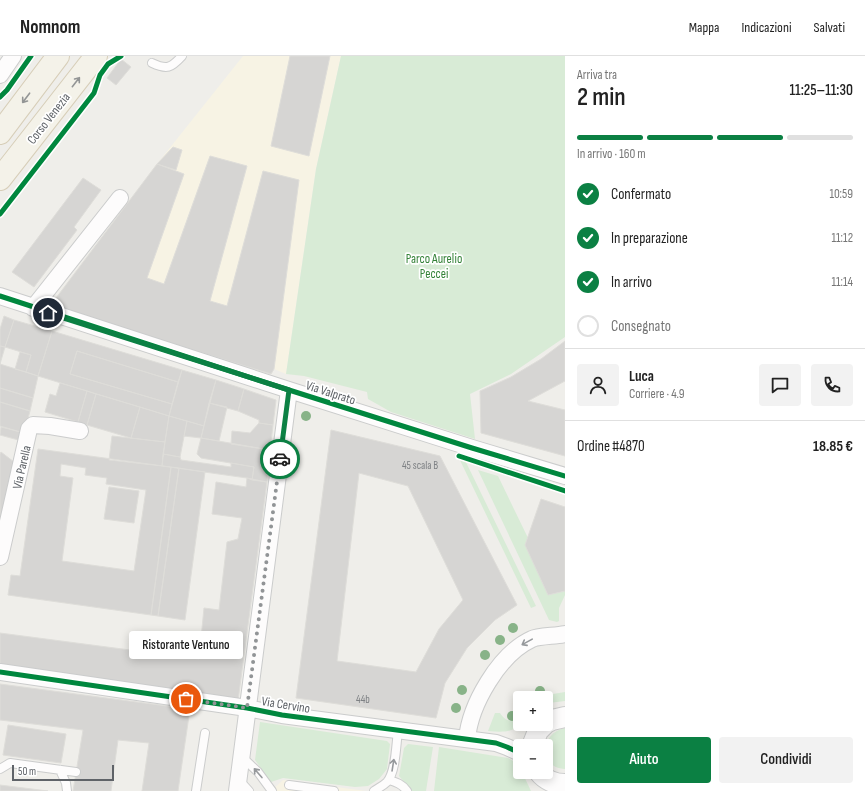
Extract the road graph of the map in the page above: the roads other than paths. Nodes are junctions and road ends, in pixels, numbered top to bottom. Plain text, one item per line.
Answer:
1 (13, 56) edge
2 (58, 56) edge
3 (96, 56) edge
4 (182, 56) edge
5 (152, 63) dead end
6 (0, 75) edge
7 (0, 133) edge
8 (0, 179) edge
9 (120, 198) dead end
10 (0, 296) edge
11 (33, 308) junction
12 (289, 390) junction
13 (80, 431) dead end
14 (565, 476) edge
15 (0, 557) edge
16 (565, 634) edge
17 (0, 672) edge
18 (247, 708) junction
19 (556, 720) edge
20 (398, 731) junction
21 (204, 733) dead end
22 (467, 739) junction
23 (535, 739) edge
24 (513, 750) edge
25 (242, 757) junction
26 (0, 769) edge
27 (60, 770) junction
28 (76, 772) dead end
29 (541, 779) edge
30 (388, 780) junction
31 (565, 784) edge
32 (289, 785) dead end
33 (242, 788) edge
34 (67, 791) edge
35 (196, 791) edge
36 (272, 791) edge
37 (334, 791) edge
38 (374, 791) edge
39 (407, 791) edge

1 - 6 street
2 -> 7 main road
8 -> 3 main road, Corso Venezia
4 - 5 lane
9 - 11 street
10 - 11 street, Via Valprato
11 - 12 street, Via Valprato
12 - 14 street, Via Valprato
12 - 18 street
13 - 15 street, Via Parella
16 -> 22 street
17 - 18 street, Via Cervino
18 - 20 street, Via Cervino
18 - 25 street
19 - 23 street
20 - 22 street, Via Cervino
30 -> 20 lane
21 - 35 lane
22 - 24 street, Via Cervino
25 - 33 street
36 -> 25 lane
26 - 27 lane
27 - 28 lane
27 - 34 lane
29 - 31 street
30 - 38 lane
30 - 39 lane
32 - 37 lane

